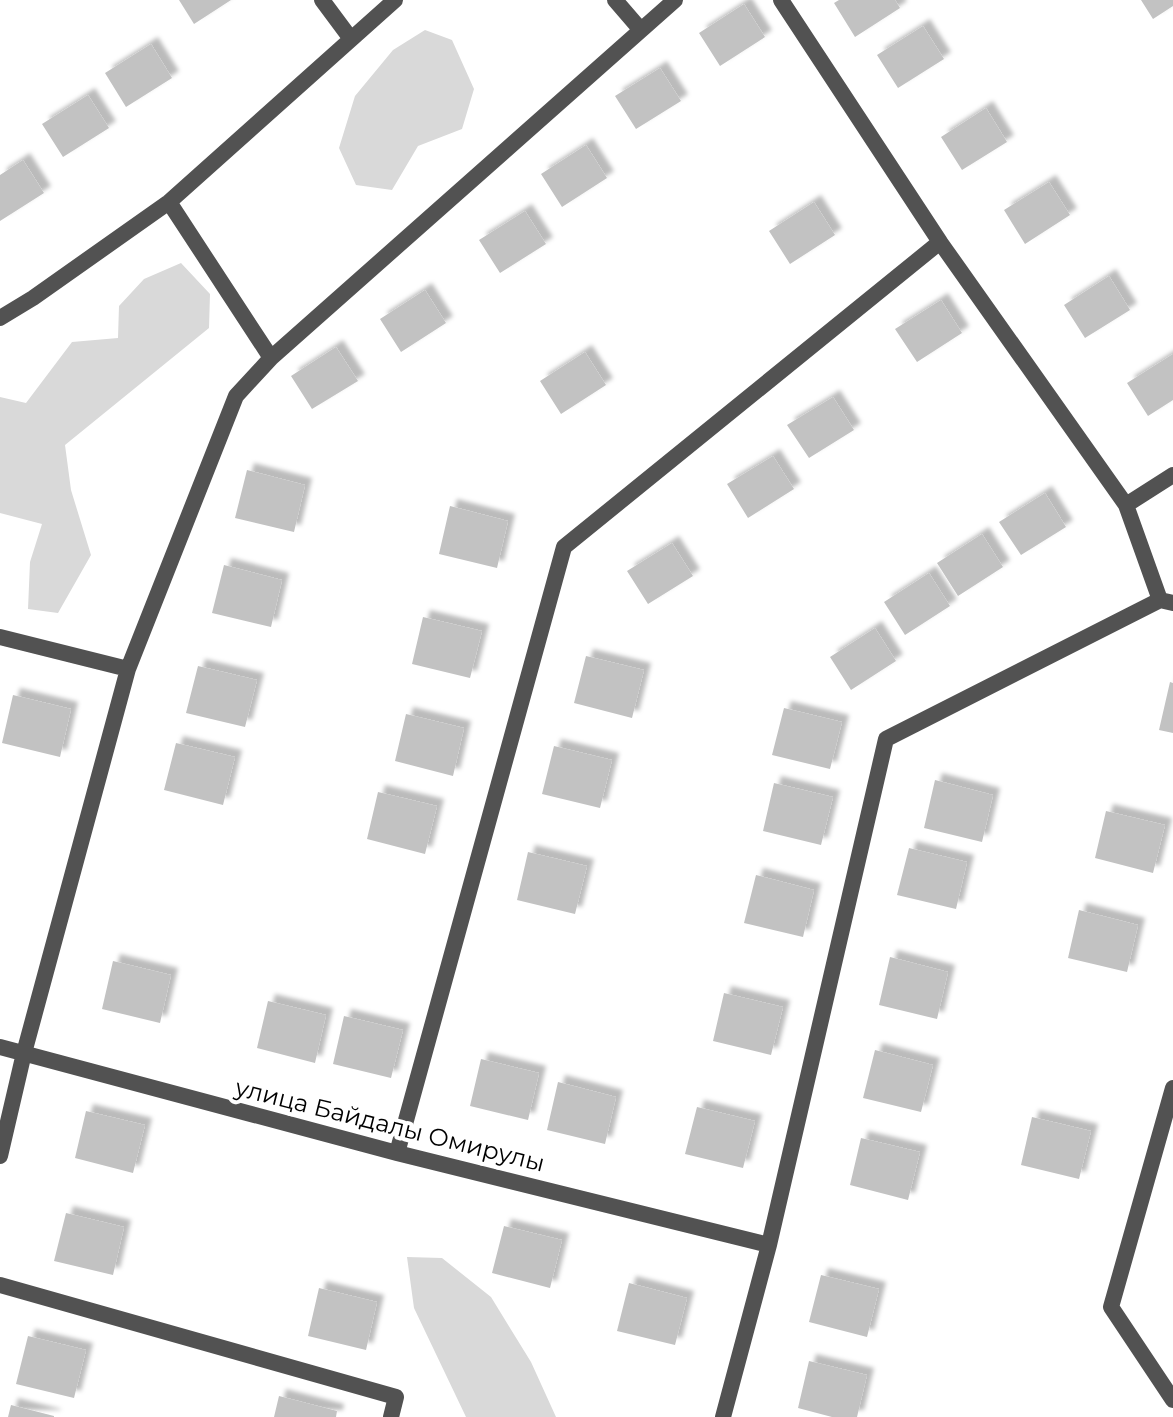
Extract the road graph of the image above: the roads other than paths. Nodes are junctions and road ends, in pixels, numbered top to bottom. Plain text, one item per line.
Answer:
1 (322, 0) edge
2 (395, 0) edge
3 (615, 0) edge
4 (675, 0) edge
5 (781, 0) edge
6 (640, 29) junction
7 (351, 39) junction
8 (169, 202) junction
9 (940, 242) junction
10 (0, 318) edge
11 (271, 358) junction
12 (1173, 475) edge
13 (1126, 505) junction
14 (1167, 601) edge
15 (0, 637) edge
16 (128, 669) junction
17 (0, 1047) edge
18 (24, 1053) junction
19 (1173, 1088) edge
20 (397, 1153) junction
21 (0, 1156) edge
22 (769, 1245) junction
23 (0, 1285) edge
24 (1173, 1400) edge
25 (391, 1417) edge
26 (723, 1417) edge

1 - 7 street
2 - 7 street
3 - 6 street
4 - 6 street
5 - 9 street
6 - 11 street
7 - 8 street
8 - 10 street
8 - 11 street
9 - 13 street
9 - 20 street
11 - 16 street
12 - 13 street
13 - 14 street
14 - 22 street
15 - 16 street
16 - 18 street
17 - 18 street, улица Байдалы Омирулы
18 - 20 street, улица Байдалы Омирулы
18 - 21 street
19 - 24 street
20 - 22 street, улица Байдалы Омирулы
22 - 26 street
23 - 25 street

